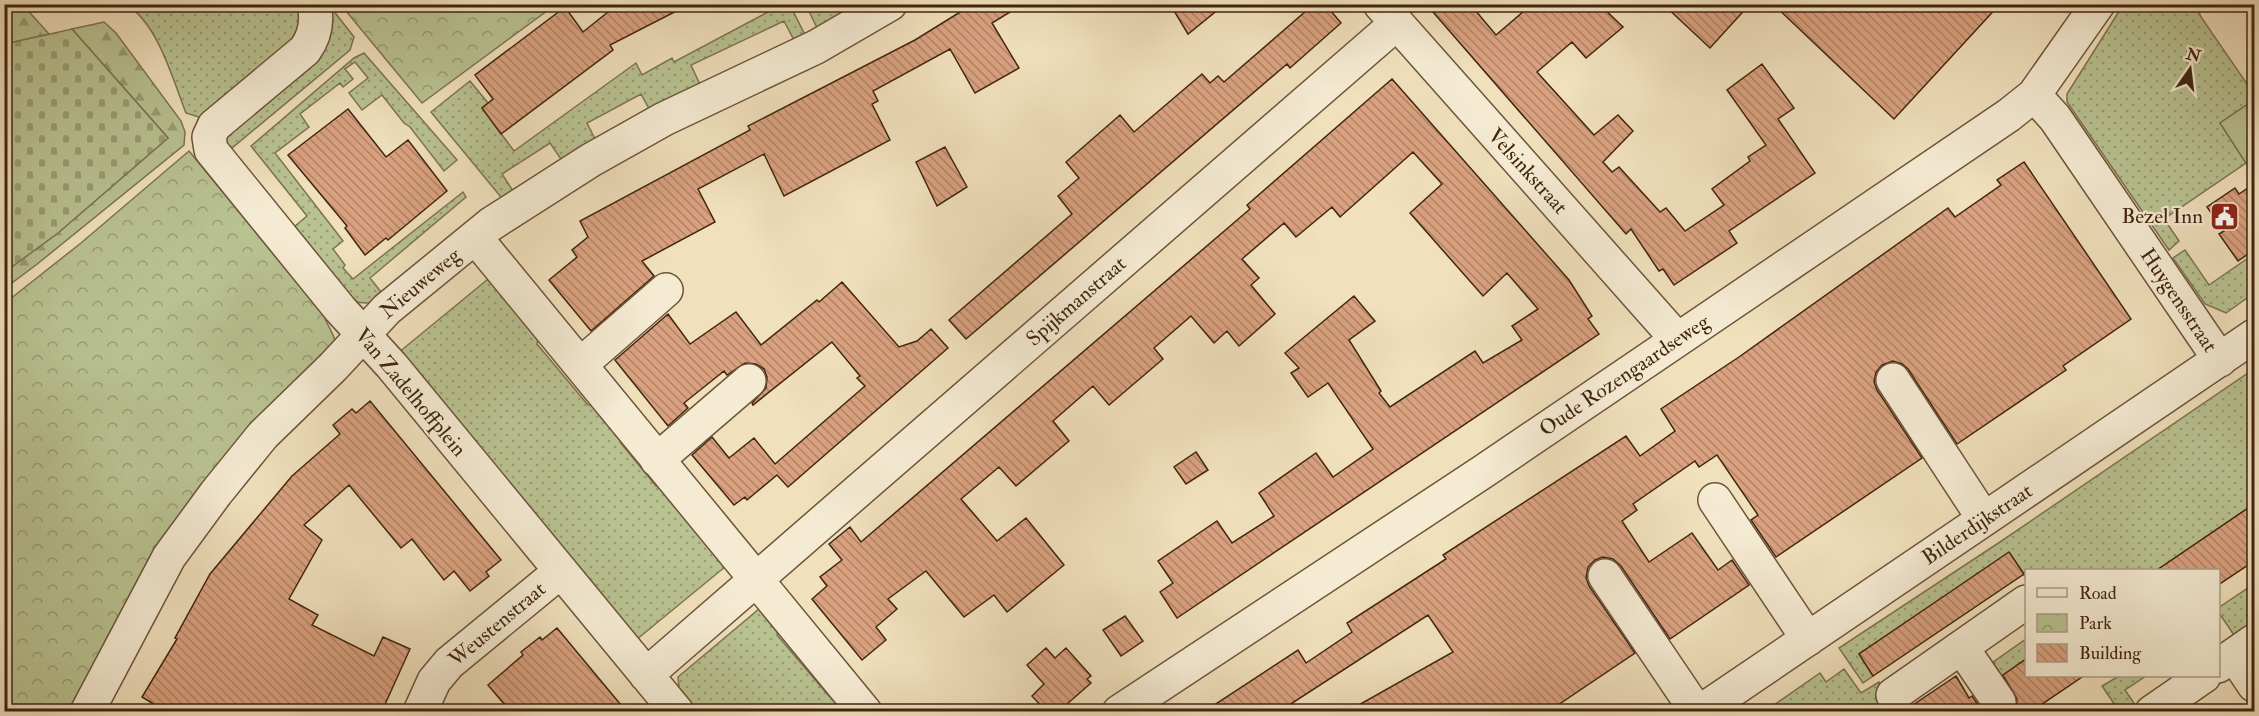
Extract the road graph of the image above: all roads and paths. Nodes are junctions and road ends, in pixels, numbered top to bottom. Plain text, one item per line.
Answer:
1 (314, 4) edge
2 (890, 4) edge
3 (2098, 4) edge
4 (1388, 14) edge
5 (2034, 95) junction
6 (475, 237) junction
7 (666, 290) dead end
8 (363, 334) junction
9 (2254, 336) edge
10 (1677, 339) junction
11 (2220, 360) junction
12 (580, 365) junction
13 (1893, 380) dead end
14 (749, 381) dead end
15 (657, 459) junction
16 (1715, 500) dead end
17 (1984, 519) junction
18 (561, 571) junction
19 (1605, 576) dead end
20 (754, 579) junction
21 (2025, 603) edge
22 (1808, 639) junction
23 (1962, 648) junction
24 (2236, 654) edge
25 (646, 675) junction
26 (2201, 677) edge
27 (2254, 685) edge
28 (1893, 695) dead end
29 (87, 711) edge
30 (420, 711) edge
31 (677, 711) edge
32 (865, 711) edge
33 (1119, 711) edge
34 (1699, 711) edge
35 (1996, 711) edge
36 (2152, 711) edge

1 - 8 street, Van Zadelhoffplein
2 - 6 street, Nieuweweg
3 - 5 street, Oude Rozengaardseweg
4 - 10 street, Velsinkstraat
4 - 20 street, Spijkmanstraat
5 - 10 street, Oude Rozengaardseweg
5 - 11 street, Huygensstraat
6 - 8 street, Nieuweweg
6 - 12 street
7 - 12 street
8 - 18 street, Van Zadelhoffplein
8 - 29 street, Nieuweweg
9 - 11 street, Bilderdijkstraat
10 - 33 street, Oude Rozengaardseweg
11 - 17 street, Bilderdijkstraat
12 - 15 street
13 - 17 street
14 - 15 street
15 - 20 street
16 - 22 street
17 - 22 street, Bilderdijkstraat
18 - 25 street, Van Zadelhoffplein
18 - 30 street, Weustenstraat
19 - 34 street
20 - 25 street
20 - 32 street
21 - 23 street
22 - 34 street, Bilderdijkstraat
23 - 28 street
23 - 35 street
24 - 27 street
25 - 31 street, Van Zadelhoffplein
26 - 36 street

